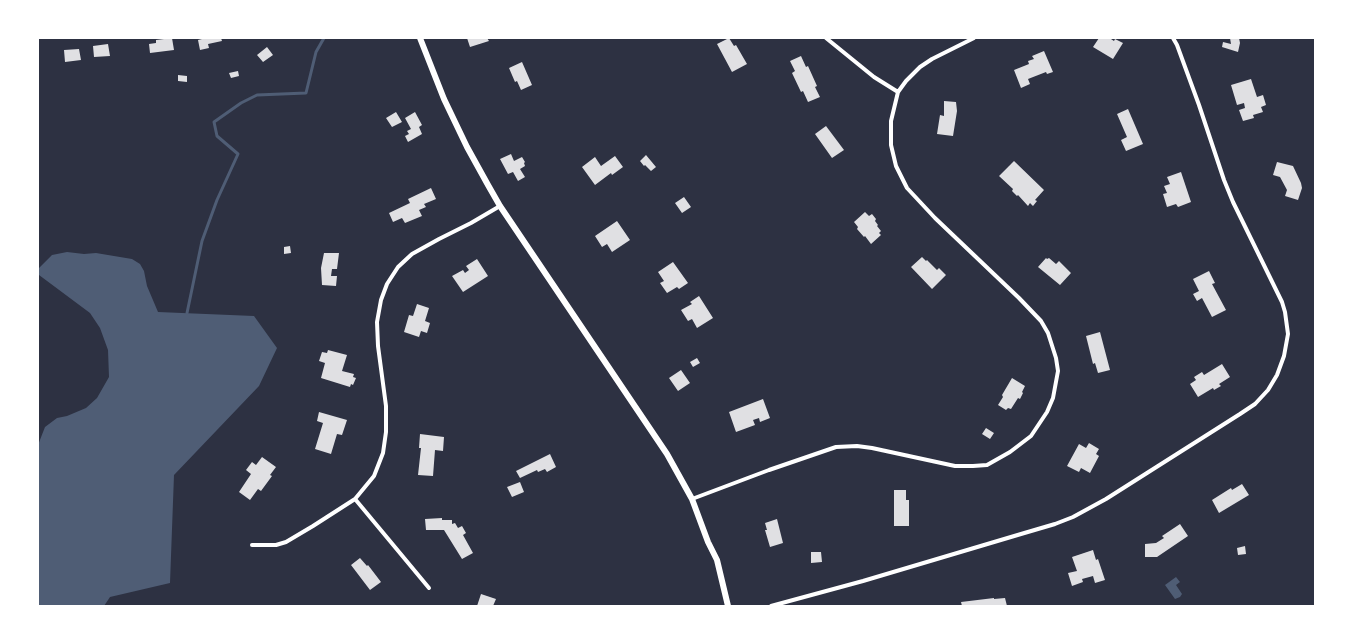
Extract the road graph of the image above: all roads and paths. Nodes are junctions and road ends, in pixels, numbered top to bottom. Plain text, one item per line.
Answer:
1 (420, 38) edge
2 (826, 38) edge
3 (974, 38) edge
4 (1173, 38) edge
5 (898, 92) junction
6 (500, 206) junction
7 (355, 499) junction
8 (692, 499) junction
9 (252, 545) dead end
10 (429, 588) dead end
11 (728, 606) edge
12 (772, 606) edge

1 - 6 street
2 - 5 street
3 - 5 street
4 - 12 street
5 - 8 street
6 - 7 street
6 - 8 street
7 - 9 street
7 - 10 street
8 - 11 street

